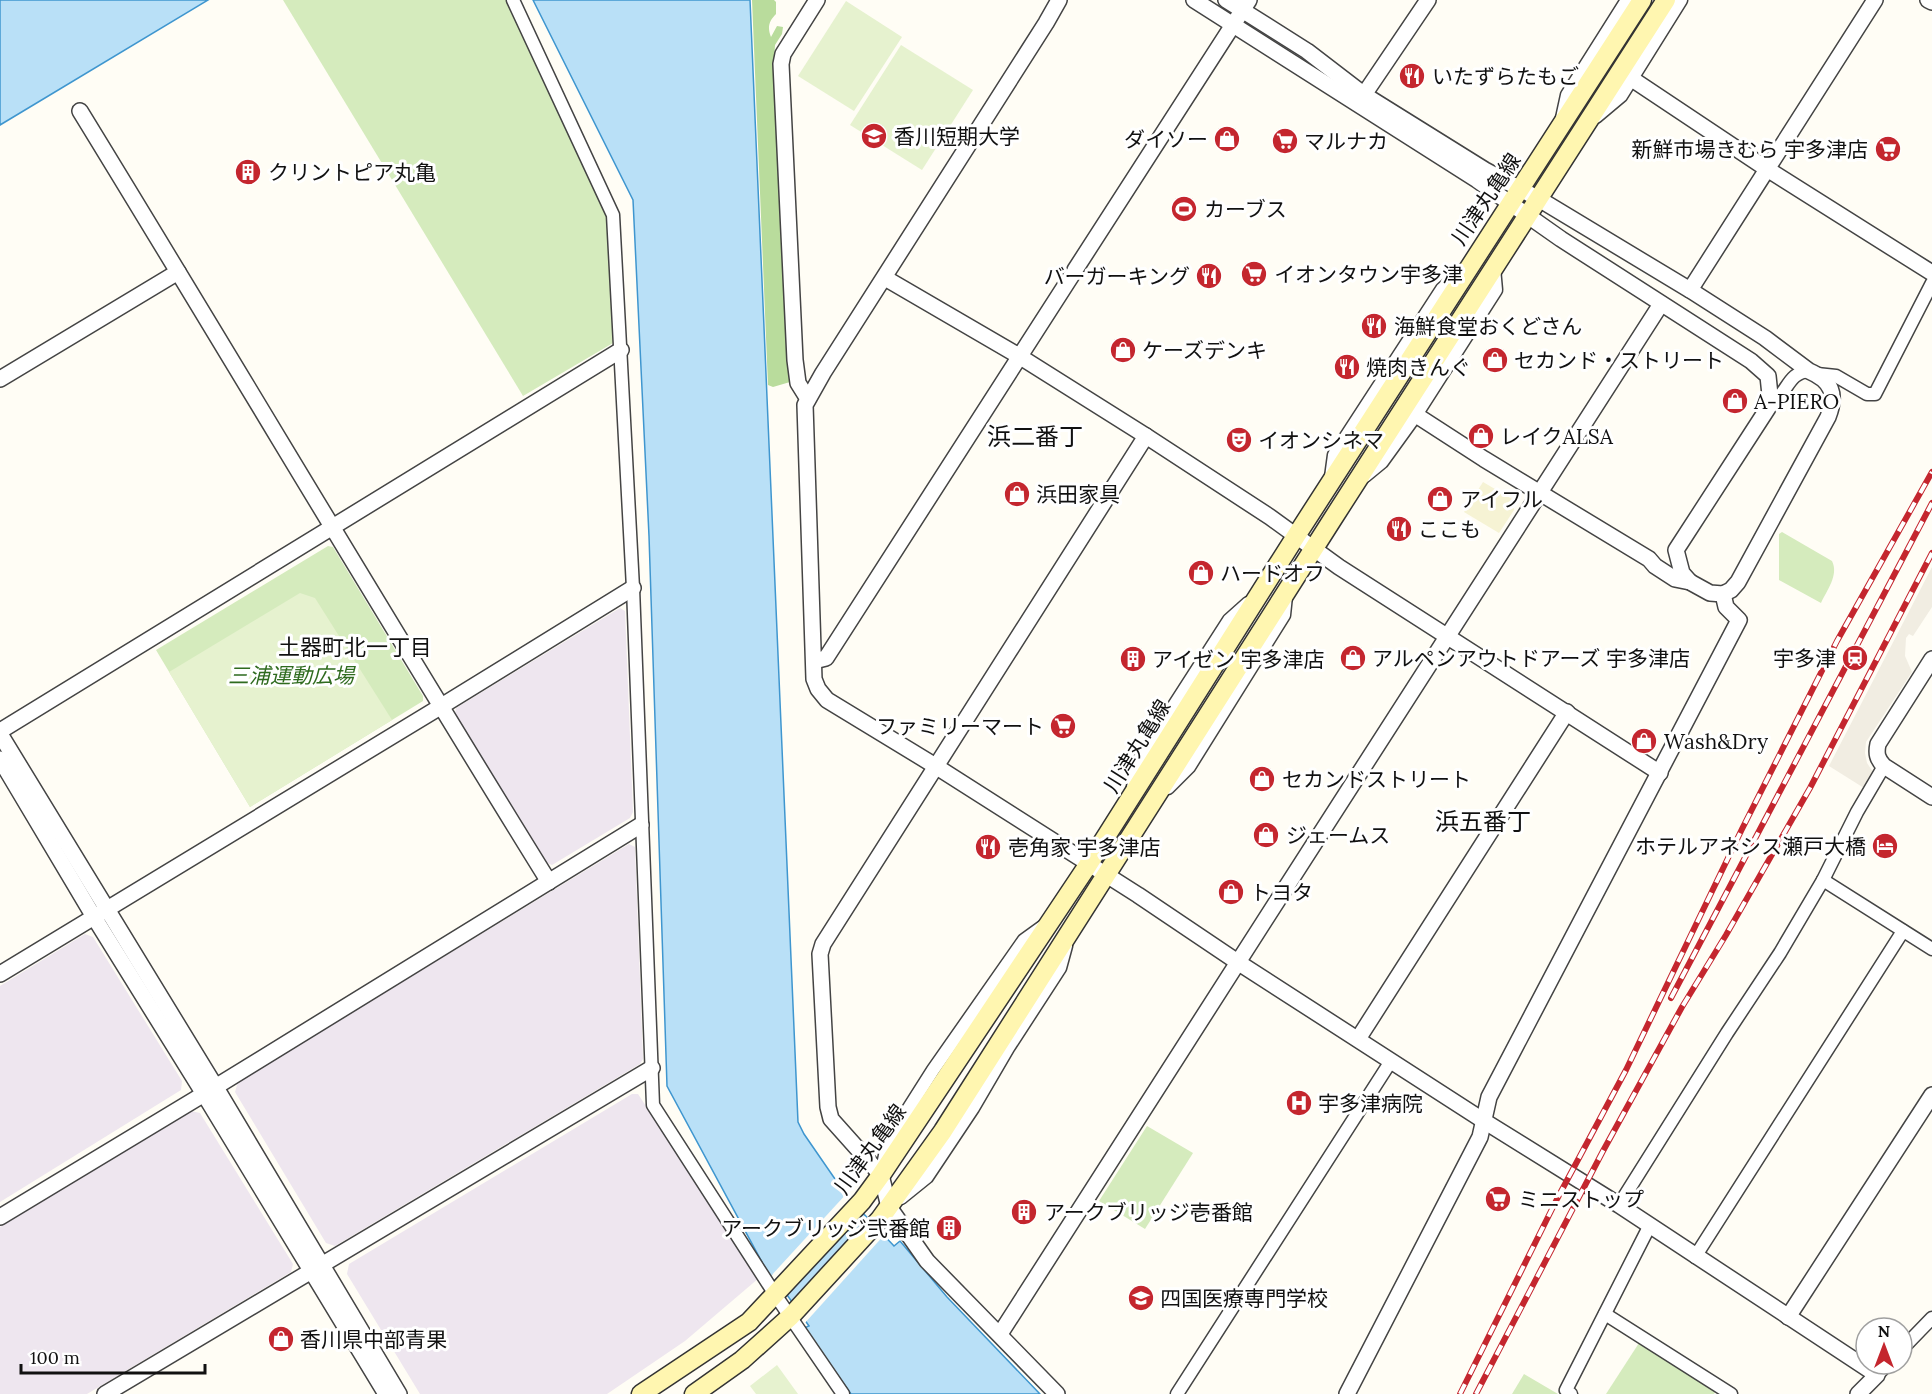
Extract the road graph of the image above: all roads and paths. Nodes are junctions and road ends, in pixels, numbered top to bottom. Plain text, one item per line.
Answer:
1 (513, 0) edge
2 (817, 0) edge
3 (1059, 0) edge
4 (1064, 0) edge
5 (1194, 0) edge
6 (1226, 0) edge
7 (1428, 0) edge
8 (1627, 0) edge
9 (1642, 0) edge
10 (1666, 0) edge
11 (1682, 0) edge
12 (1875, 0) edge
13 (1246, 5) edge
14 (1046, 23) junction
15 (1233, 25) junction
16 (1632, 79) junction
17 (1361, 99) junction
18 (80, 111) dead end
19 (1585, 127) junction
20 (1560, 128) junction
21 (1767, 169) junction
22 (1521, 189) junction
23 (1539, 199) junction
24 (1509, 204) junction
25 (1527, 217) junction
26 (1494, 268) junction
27 (178, 272) junction
28 (1932, 273) edge
29 (885, 278) junction
30 (1932, 284) edge
31 (1690, 290) junction
32 (1661, 304) junction
33 (621, 350) junction
34 (1019, 356) junction
35 (1813, 372) junction
36 (0, 379) edge
37 (808, 399) junction
38 (1768, 408) junction
39 (1416, 415) junction
40 (1146, 436) junction
41 (1354, 484) junction
42 (1539, 492) junction
43 (333, 527) junction
44 (1296, 536) junction
45 (1313, 549) junction
46 (1676, 550) junction
47 (1649, 559) junction
48 (1690, 582) junction
49 (633, 588) junction
50 (1723, 594) junction
51 (1446, 636) junction
52 (1932, 659) edge
53 (814, 661) junction
54 (440, 707) junction
55 (1567, 712) junction
56 (0, 732) edge
57 (0, 759) edge
58 (1884, 766) junction
59 (937, 767) junction
60 (1660, 772) junction
61 (1932, 797) edge
62 (641, 825) junction
63 (1088, 864) junction
64 (1105, 875) junction
65 (1823, 880) junction
66 (549, 882) junction
67 (100, 913) junction
68 (1903, 931) junction
69 (1932, 949) edge
70 (1239, 963) junction
71 (0, 974) edge
72 (1358, 1039) junction
73 (1391, 1061) junction
74 (652, 1068) junction
75 (210, 1090) junction
76 (1932, 1095) edge
77 (1484, 1121) junction
78 (881, 1175) junction
79 (1619, 1205) junction
80 (885, 1213) junction
81 (0, 1217) edge
82 (1650, 1226) junction
83 (1695, 1257) junction
84 (316, 1268) junction
85 (778, 1293) junction
86 (792, 1314) junction
87 (1605, 1314) junction
88 (1788, 1317) junction
89 (1932, 1318) edge
90 (1000, 1334) junction
91 (1914, 1337) edge
92 (1854, 1353) edge
93 (1876, 1376) edge
94 (105, 1394) edge
95 (386, 1394) edge
96 (399, 1394) edge
97 (641, 1394) edge
98 (694, 1394) edge
99 (843, 1394) edge
100 (1057, 1394) edge
101 (1177, 1394) edge
102 (1347, 1394) edge
103 (1571, 1394) edge
104 (1731, 1394) edge
105 (1858, 1394) edge

1 - 33 street
2 - 37 street
3 - 14 street
4 - 14 street
5 - 15 street
6 - 13 street
7 - 17 street
8 - 20 street
9 - 20 main road, 川津丸亀線
10 - 19 main road, 川津丸亀線
11 - 16 street
12 - 21 street
13 - 15 street
13 - 17 street
14 - 29 street
15 - 17 street
15 - 34 street
16 - 19 street
16 - 21 street
17 - 22 street
17 - 24 street
18 - 27 street
19 - 23 main road, 川津丸亀線
20 - 22 main road, 川津丸亀線
21 - 28 street
21 - 31 street
22 - 23 street
22 - 24 main road, 川津丸亀線
23 - 25 main road, 川津丸亀線
23 - 31 street
24 - 25 street
24 - 44 main road, 川津丸亀線
25 - 26 main road, 川津丸亀線
25 - 32 street
26 - 39 street
26 - 41 main road, 川津丸亀線
27 - 36 street
27 - 43 street
29 - 34 street
29 - 37 street
30 - 35 street
31 - 35 street
32 - 38 street
32 - 42 street
33 - 43 street
33 - 49 street
34 - 40 street
34 - 53 street
35 - 38 street
35 - 50 street
37 - 53 street
38 - 46 street
39 - 41 street
39 - 42 street
40 - 44 street
40 - 59 street
41 - 45 main road, 川津丸亀線
42 - 47 street
42 - 51 street
43 - 54 street
43 - 56 street
44 - 45 street
44 - 63 main road, 川津丸亀線
45 - 51 street
45 - 64 main road, 川津丸亀線
46 - 47 street
46 - 48 street
47 - 48 street
48 - 50 street
49 - 54 street
49 - 62 street
50 - 60 street
51 - 55 street
51 - 70 street
52 - 58 street
53 - 59 street
54 - 66 street
54 - 67 street
55 - 60 street
55 - 72 street
56 - 67 street
57 - 67 street
58 - 61 street
58 - 65 street
59 - 63 street
59 - 78 street
60 - 77 street
62 - 66 street
62 - 74 street
63 - 64 street
63 - 78 main road, 川津丸亀線
64 - 70 street
64 - 80 main road, 川津丸亀線
65 - 68 street
65 - 79 street
66 - 75 street
67 - 71 street
67 - 75 street
68 - 69 street
68 - 83 street
70 - 72 street
70 - 90 street
72 - 73 street
73 - 77 street
73 - 101 street
74 - 84 street
74 - 85 street
75 - 81 street
75 - 84 street
76 - 88 street
77 - 79 street
77 - 102 street
78 - 80 street
78 - 85 main road, 川津丸亀線
79 - 82 street
80 - 86 main road, 川津丸亀線
80 - 90 street
82 - 83 street
82 - 87 street
83 - 88 street
84 - 94 street
84 - 95 street
84 - 96 street
85 - 86 street
85 - 97 main road, 川津丸亀線
86 - 98 main road, 川津丸亀線
86 - 99 street
87 - 103 street
87 - 104 street
88 - 92 street
89 - 91 street
90 - 100 street
93 - 105 street

